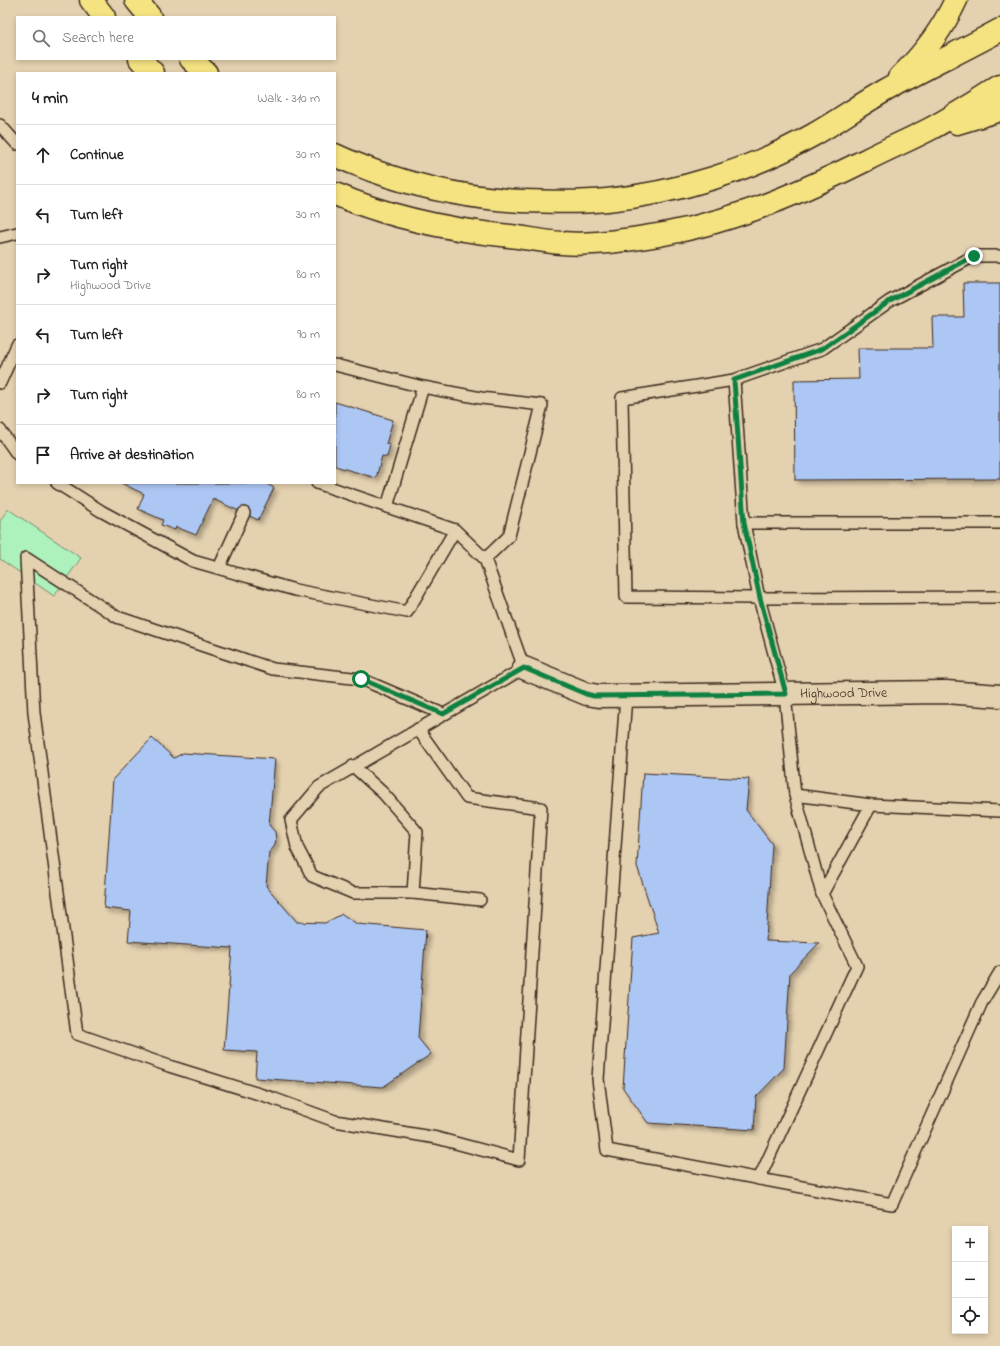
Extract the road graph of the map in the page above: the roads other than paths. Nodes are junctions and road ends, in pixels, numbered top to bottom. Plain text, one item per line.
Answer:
1 (91, 0) edge
2 (136, 0) edge
3 (956, 0) edge
4 (103, 16) edge
5 (149, 16) edge
6 (1000, 30) edge
7 (141, 60) edge
8 (192, 60) edge
9 (152, 72) edge
10 (205, 72) edge
11 (1000, 87) edge
12 (886, 90) junction
13 (1000, 110) edge
14 (0, 125) edge
15 (930, 128) junction
16 (16, 143) edge
17 (336, 155) edge
18 (336, 194) edge
19 (16, 233) edge
20 (0, 237) edge
21 (1000, 256) edge
22 (16, 347) edge
23 (336, 365) edge
24 (734, 380) junction
25 (0, 383) edge
26 (423, 388) junction
27 (0, 430) edge
28 (16, 453) edge
29 (59, 484) edge
30 (320, 484) edge
31 (387, 507) junction
32 (244, 513) dead end
33 (744, 523) junction
34 (1000, 523) edge
35 (455, 530) junction
36 (485, 558) junction
37 (220, 568) junction
38 (1000, 597) edge
39 (760, 598) junction
40 (524, 668) junction
41 (786, 694) junction
42 (626, 696) junction
43 (1000, 696) edge
44 (443, 714) junction
45 (418, 729) junction
46 (353, 766) junction
47 (795, 795) junction
48 (871, 806) junction
49 (1000, 811) edge
50 (413, 893) junction
51 (822, 894) junction
52 (480, 900) dead end
53 (1000, 972) edge
54 (759, 1179) junction

1 - 4 highway
2 - 5 highway
3 - 12 highway
6 - 12 highway
7 - 9 highway
8 - 10 highway
11 - 15 highway
12 - 17 highway
13 - 15 highway
14 - 16 lane
15 - 18 highway
19 - 20 lane
21 - 24 lane
22 - 25 lane
23 - 26 lane
24 - 33 lane
24 - 39 lane
26 - 31 lane
26 - 36 lane
27 - 28 lane
29 - 37 lane
30 - 31 lane
31 - 35 lane
32 - 37 lane
33 - 34 lane
33 - 39 lane
35 - 36 lane
35 - 37 lane
36 - 40 lane
38 - 39 lane
39 - 41 lane
40 - 42 street, Highwood Drive
40 - 44 lane
41 - 42 street, Highwood Drive
41 - 43 street, Highwood Drive
41 - 47 lane
42 - 54 lane
44 - 45 lane
44 - 45 lane
45 - 46 lane
46 - 50 lane
46 - 50 lane
47 - 48 lane
47 - 51 lane
48 - 49 lane
48 - 51 lane
50 - 52 lane
51 - 54 lane
53 - 54 lane

